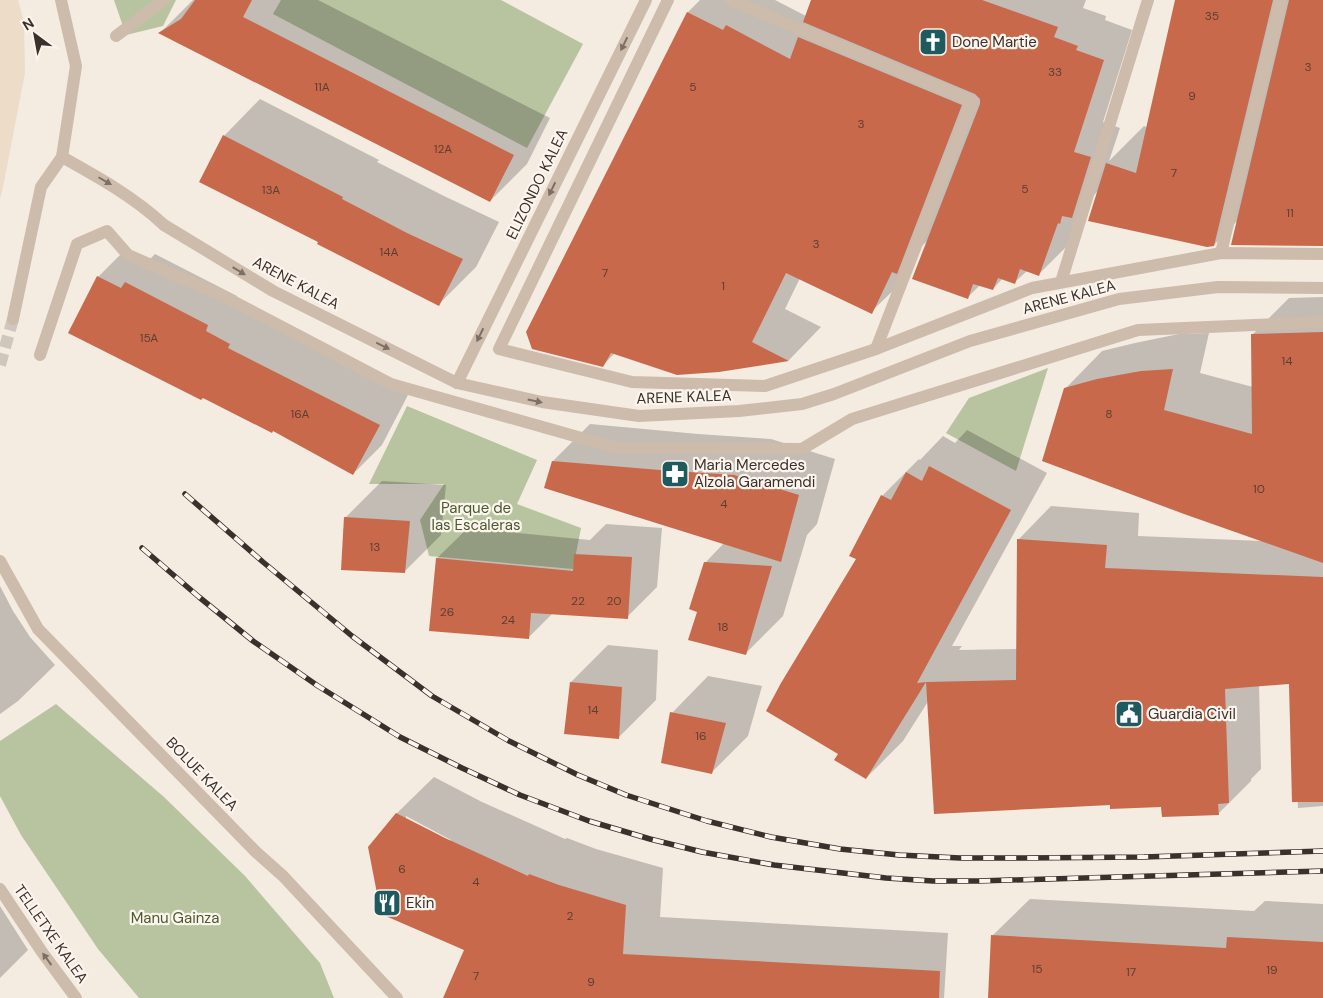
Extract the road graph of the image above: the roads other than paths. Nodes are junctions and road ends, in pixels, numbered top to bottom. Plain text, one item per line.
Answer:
1 (61, 0) edge
2 (164, 0) edge
3 (646, 0) edge
4 (668, 0) edge
5 (730, 0) edge
6 (1148, 0) edge
7 (1281, 0) edge
8 (116, 36) dead end
9 (62, 157) junction
10 (1221, 253) junction
11 (1323, 254) edge
12 (1061, 282) junction
13 (1323, 288) edge
14 (13, 319) tunnel mouth
15 (1323, 322) edge
16 (876, 349) junction
17 (40, 355) dead end
18 (456, 383) junction
19 (0, 561) edge
20 (0, 889) edge
21 (76, 998) edge
22 (397, 998) edge

1 - 9 street
2 - 8 street
3 -> 18 street, ELIZONDO KALEA
4 - 16 street
5 - 16 street
6 - 12 street
7 - 10 street
9 - 14 street
9 -> 18 street, ARENE KALEA
10 - 11 street
10 - 12 street
12 - 16 street
18 -> 13 street, ARENE KALEA
15 - 17 street
19 - 22 street, BOLUE KALEA
21 -> 20 street, TELLETXE KALEA

